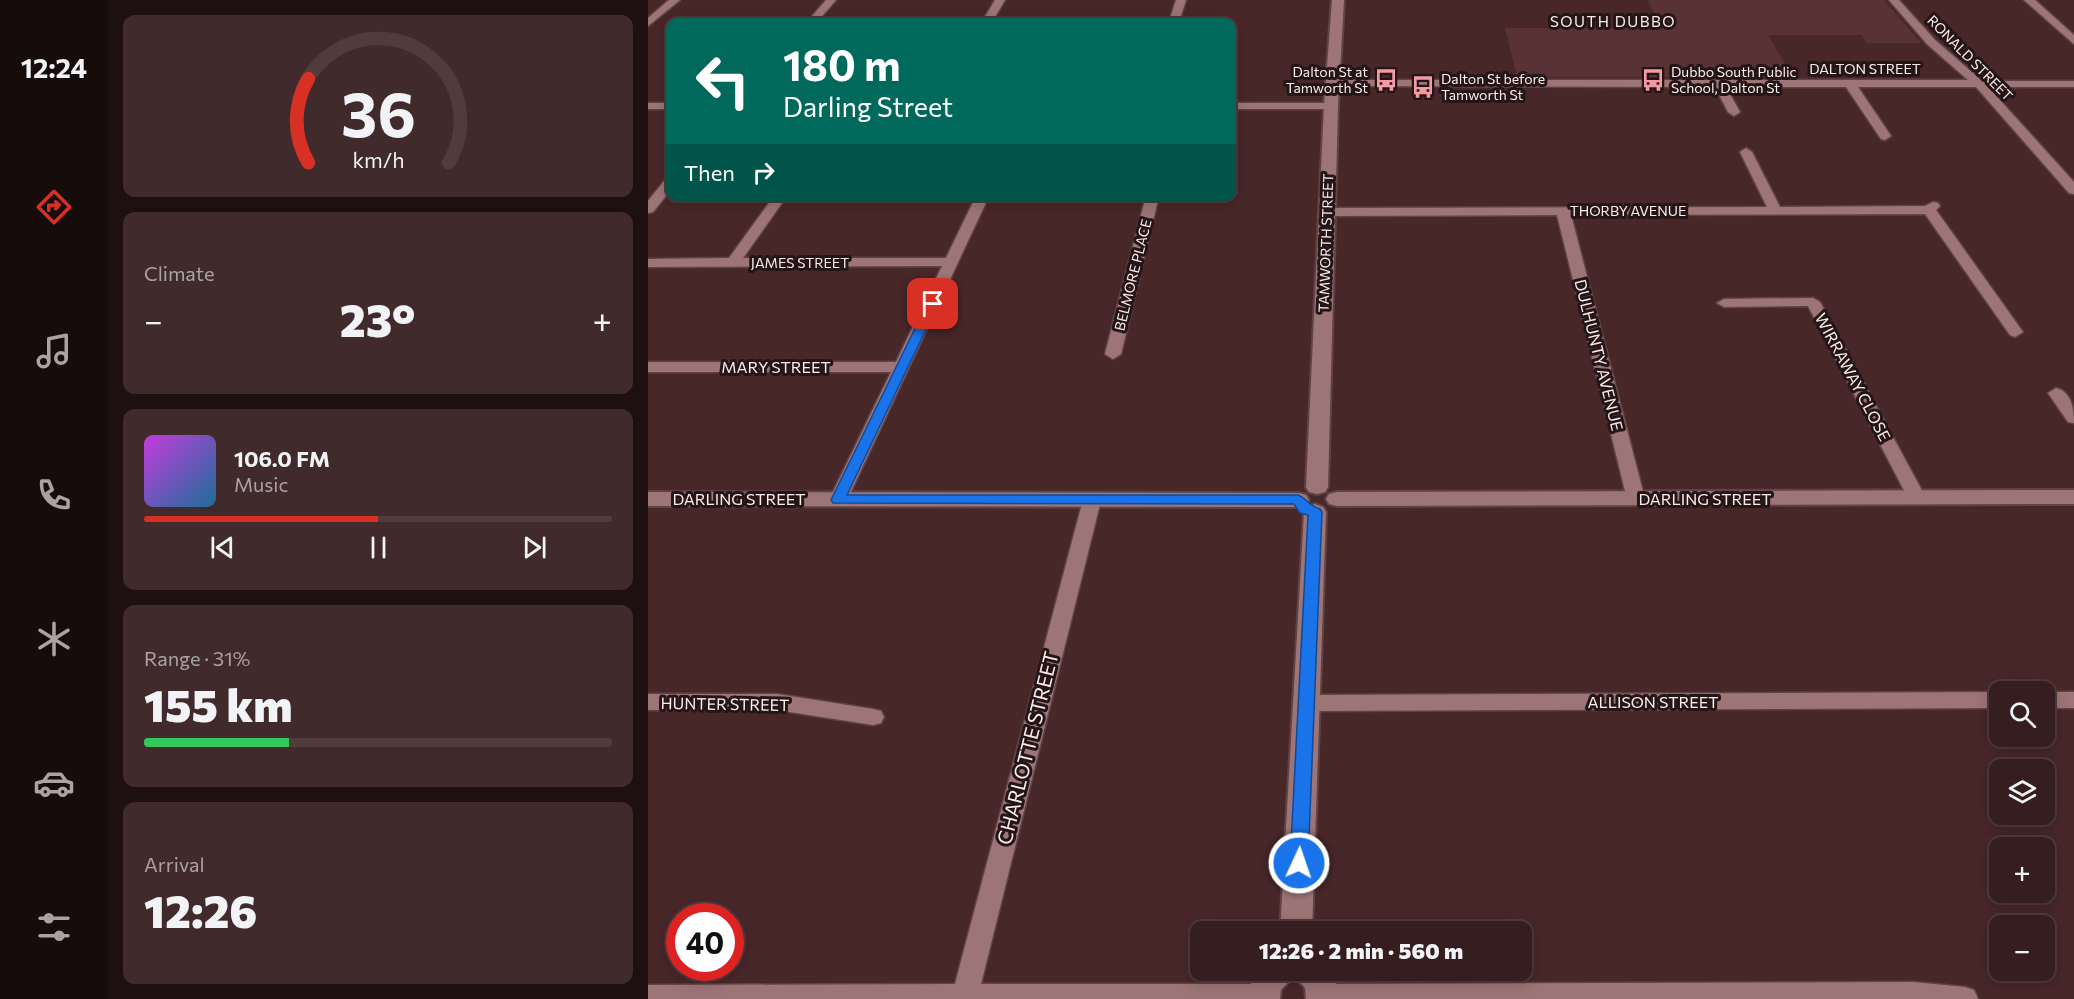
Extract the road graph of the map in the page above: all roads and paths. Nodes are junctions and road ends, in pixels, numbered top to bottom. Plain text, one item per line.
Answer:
1 (675, 0) edge
2 (831, 0) edge
3 (1000, 0) edge
4 (1181, 0) edge
5 (1338, 0) edge
6 (1894, 0) edge
7 (2029, 0) edge
8 (815, 18) edge
9 (989, 18) edge
10 (1175, 18) edge
11 (648, 23) edge
12 (2074, 41) edge
13 (1332, 83) junction
14 (1719, 84) junction
15 (1850, 84) junction
16 (1980, 84) junction
17 (2074, 84) edge
18 (648, 106) edge
19 (666, 106) edge
20 (1236, 106) edge
21 (1331, 106) junction
22 (1734, 112) dead end
23 (1885, 136) dead end
24 (1746, 152) dead end
25 (666, 188) edge
26 (2074, 190) edge
27 (777, 201) edge
28 (981, 201) edge
29 (1152, 201) edge
30 (648, 209) edge
31 (1775, 210) junction
32 (1563, 211) junction
33 (1328, 212) junction
34 (952, 262) junction
35 (648, 263) edge
36 (733, 263) junction
37 (1724, 303) dead end
38 (2015, 332) dead end
39 (1113, 354) dead end
40 (648, 367) edge
41 (903, 367) junction
42 (2056, 393) dead end
43 (2074, 418) edge
44 (1917, 498) junction
45 (2074, 498) edge
46 (648, 499) edge
47 (1317, 499) junction
48 (1636, 499) junction
49 (838, 500) junction
50 (1092, 500) junction
51 (1989, 700) edge
52 (2055, 700) edge
53 (2074, 700) edge
54 (648, 702) edge
55 (1307, 703) junction
56 (873, 717) dead end
57 (1297, 921) edge
58 (1269, 989) edge
59 (1318, 989) edge
60 (965, 995) junction
61 (648, 997) edge
62 (1965, 999) edge

1 - 11 street
2 - 8 street
3 - 9 street
4 - 10 street
5 - 13 street, TAMWORTH STREET
6 - 16 street, RONALD STREET
7 - 12 street
13 - 14 street, DALTON STREET
13 - 21 street, TAMWORTH STREET
14 - 15 street, DALTON STREET
14 - 22 street
15 - 16 street, DALTON STREET
15 - 23 street
16 - 17 street, DALTON STREET
16 - 26 street, RONALD STREET
18 - 19 street
20 - 21 street
21 - 33 street, TAMWORTH STREET
24 - 31 street
25 - 30 street
27 - 36 street
28 - 34 street
29 - 39 street, BELMORE PLACE
31 - 32 street, THORBY AVENUE
31 - 38 street, THORBY AVENUE
32 - 33 street, THORBY AVENUE
32 - 48 street, DULHUNTY AVENUE
33 - 47 street, TAMWORTH STREET
34 - 36 street, JAMES STREET
34 - 41 street
35 - 36 street, JAMES STREET
37 - 44 street, WIRRAWAY CLOSE
40 - 41 street, MARY STREET
41 - 49 street
42 - 43 street
44 - 45 street, DARLING STREET
44 - 48 street, DARLING STREET
46 - 49 street, DARLING STREET
47 - 48 street, DARLING STREET
47 - 50 street, DARLING STREET
47 - 55 street, TAMWORTH STREET
49 - 50 street, DARLING STREET
50 - 60 street, CHARLOTTE STREET
51 - 55 street, ALLISON STREET
52 - 53 street
54 - 56 street, HUNTER STREET
55 - 57 street, TAMWORTH STREET
58 - 60 street
59 - 62 street
60 - 61 street

